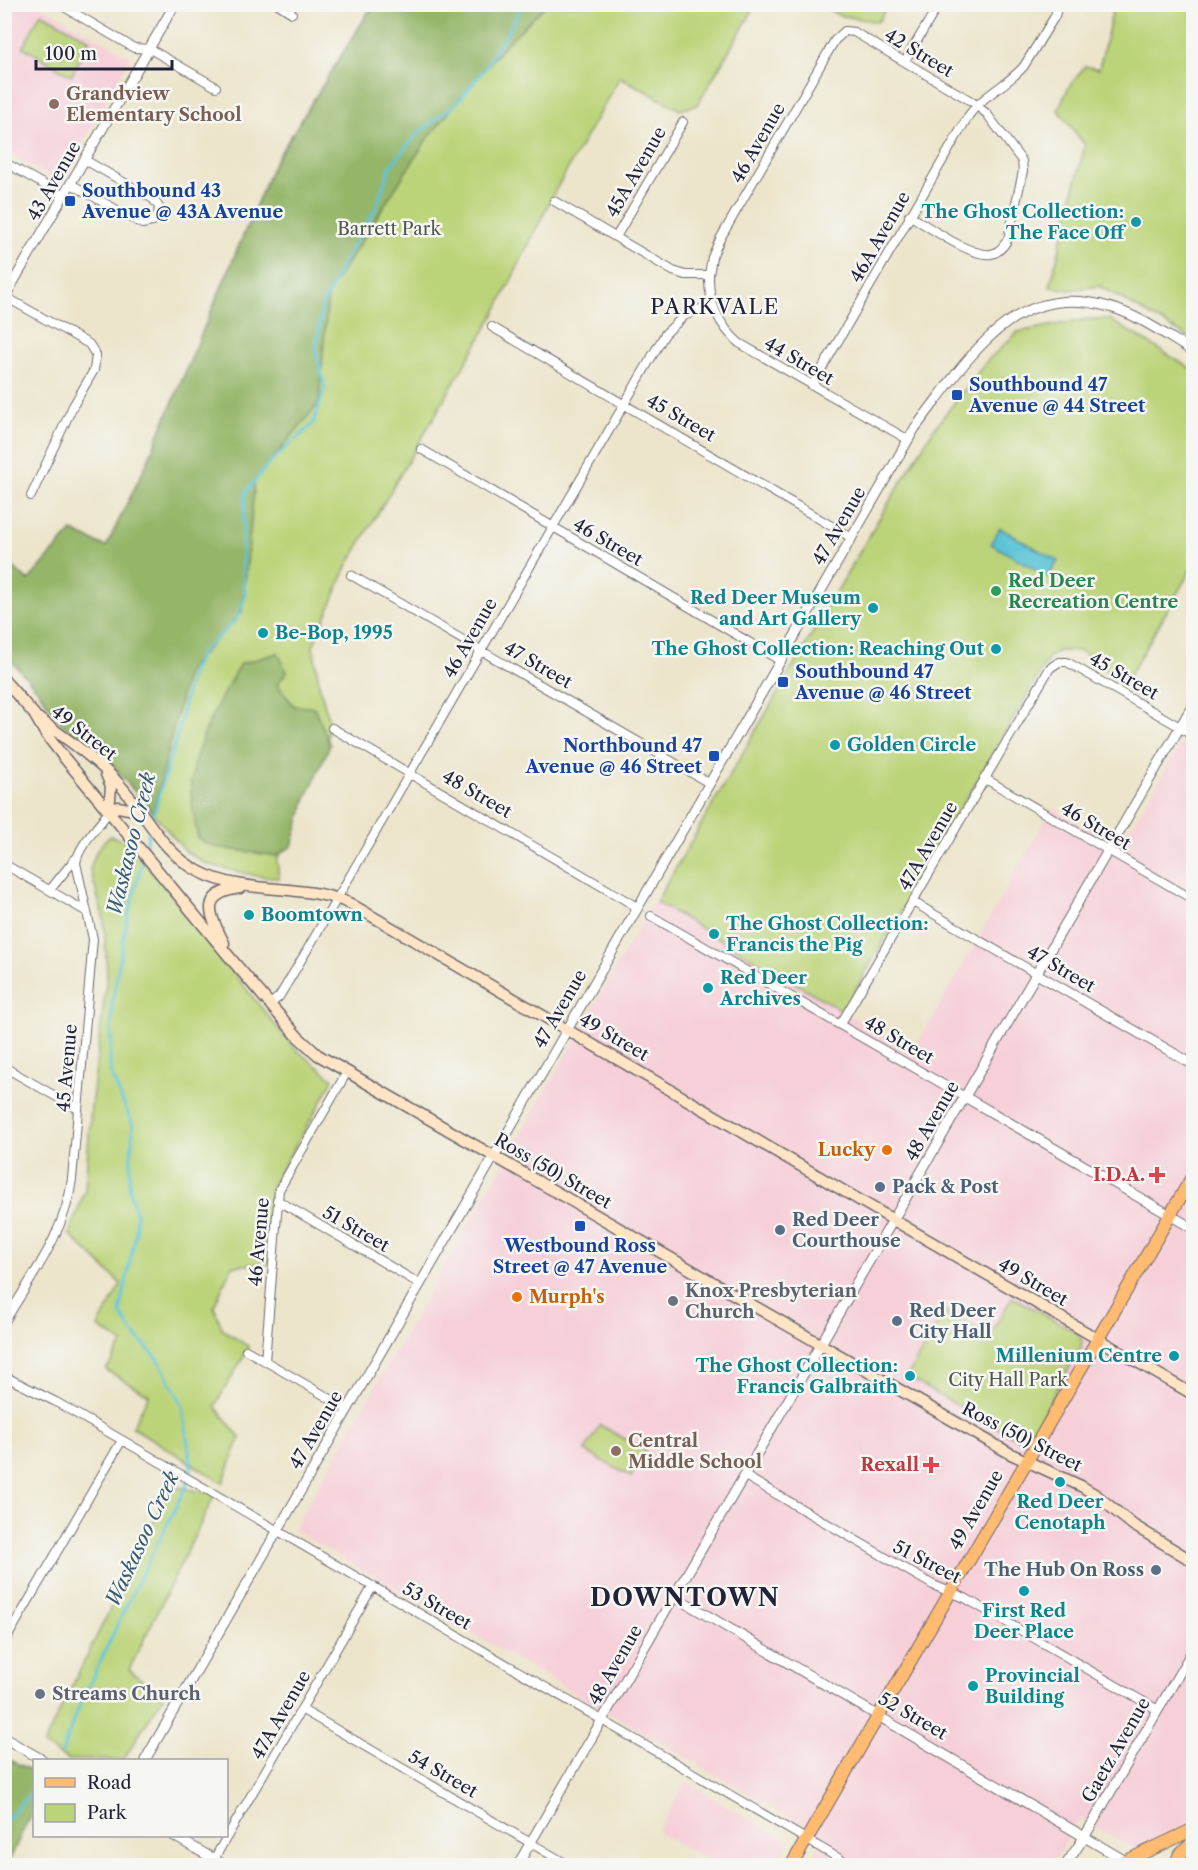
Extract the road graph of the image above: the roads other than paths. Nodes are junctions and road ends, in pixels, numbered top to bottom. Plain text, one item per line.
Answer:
1 (59, 4) edge
2 (175, 4) edge
3 (278, 4) edge
4 (939, 4) edge
5 (1058, 4) edge
6 (292, 13) dead end
7 (845, 31) joint
8 (150, 49) junction
9 (905, 61) junction
10 (216, 87) dead end
11 (977, 105) junction
12 (683, 122) dead end
13 (85, 160) junction
14 (4, 162) edge
15 (71, 184) junction
16 (64, 196) junction
17 (554, 201) dead end
18 (909, 215) junction
19 (616, 237) junction
20 (709, 275) junction
21 (5, 297) edge
22 (712, 304) junction
23 (492, 327) dead end
24 (1194, 352) edge
25 (812, 386) junction
26 (624, 404) junction
27 (907, 439) junction
28 (421, 449) dead end
29 (31, 496) dead end
30 (553, 527) junction
31 (852, 538) junction
32 (351, 574) dead end
33 (481, 651) junction
34 (781, 661) junction
35 (4, 681) edge
36 (1041, 681) joint
37 (1194, 703) edge
38 (34, 714) junction
39 (332, 728) dead end
40 (1180, 728) junction
41 (1194, 736) edge
42 (100, 766) junction
43 (409, 773) junction
44 (984, 778) junction
45 (709, 783) junction
46 (109, 811) junction
47 (140, 811) junction
48 (1109, 850) junction
49 (77, 857) junction
50 (4, 864) edge
51 (254, 886) junction
52 (50, 890) junction
53 (337, 898) junction
54 (1194, 900) edge
55 (913, 902) junction
56 (637, 907) junction
57 (87, 912) junction
58 (651, 916) dead end
59 (232, 960) junction
60 (1037, 974) junction
61 (270, 1004) junction
62 (840, 1025) junction
63 (567, 1029) junction
64 (1194, 1065) edge
65 (4, 1066) edge
66 (347, 1072) junction
67 (965, 1097) junction
68 (78, 1109) junction
69 (494, 1156) junction
70 (1194, 1174) edge
71 (277, 1200) junction
72 (1169, 1215) junction
73 (894, 1220) junction
74 (1194, 1229) edge
75 (420, 1284) junction
76 (4, 1323) edge
77 (1098, 1338) junction
78 (821, 1345) junction
79 (246, 1350) dead end
80 (265, 1361) junction
81 (4, 1376) edge
82 (1194, 1395) edge
83 (348, 1408) junction
84 (122, 1440) junction
85 (1026, 1461) junction
86 (745, 1476) junction
87 (278, 1530) junction
88 (1194, 1562) edge
89 (373, 1586) junction
90 (950, 1592) junction
91 (674, 1596) junction
92 (4, 1643) edge
93 (1194, 1648) edge
94 (301, 1709) junction
95 (1158, 1710) junction
96 (879, 1715) junction
97 (603, 1720) junction
98 (4, 1738) edge
99 (40, 1759) edge
100 (146, 1759) edge
101 (1194, 1829) edge
102 (228, 1835) edge
103 (1085, 1836) junction
104 (176, 1837) edge
105 (227, 1837) edge
106 (807, 1839) junction
107 (1194, 1841) edge
108 (530, 1842) junction
109 (214, 1859) junction
110 (1125, 1864) edge
111 (226, 1866) edge
112 (517, 1866) edge
113 (570, 1866) edge
114 (791, 1866) edge
115 (852, 1866) edge
116 (1065, 1866) edge
117 (1176, 1866) edge

1 - 8 street
2 - 8 street, 43 Avenue
3 - 6 street
4 - 9 street
5 - 11 street, 46A Avenue
7 - 9 street, 42 Street
7 - 20 street, 46 Avenue
8 - 10 street
8 - 13 street, 43 Avenue
9 - 11 street, 42 Street
11 - 18 street, 46A Avenue
11 - 18 street, 42 Street
12 - 19 street, 45A Avenue
13 - 15 street, 43 Avenue
13 - 15 street
14 - 16 street
15 - 16 street, 43 Avenue
16 - 21 street, 43 Avenue
17 - 19 street
18 - 25 street, 46A Avenue
19 - 20 street
20 - 22 street, 44 Street
21 - 29 street
22 - 25 street, 44 Street
22 - 26 street, 46 Avenue
23 - 26 street, 45 Street
24 - 27 street, 47 Avenue
25 - 27 street, 44 Street
26 - 30 street, 46 Avenue
26 - 31 street, 45 Street
27 - 31 street, 47 Avenue
28 - 30 street, 46 Street
30 - 33 street, 46 Avenue
30 - 34 street, 46 Street
31 - 34 street, 47 Avenue
32 - 33 street, 47 Street
33 - 43 street, 46 Avenue
33 - 45 street, 47 Street
34 - 45 street, 47 Avenue
35 - 38 main road, Ross (50) Street
36 - 40 street, 45 Street
36 - 44 street, 47A Avenue
37 - 40 street, 48 Avenue
38 - 42 main road, 49 Street
38 - 46 main road, Ross (50) Street
39 - 43 street, 48 Street
40 - 41 street, 45 Street
40 - 48 street, 48 Avenue
42 - 46 main road
42 - 47 main road, 49 Street
43 - 53 street, 46 Avenue
43 - 56 street, 48 Street
44 - 48 street, 46 Street
44 - 55 street, 47A Avenue
45 - 56 street, 47 Avenue
46 - 47 main road
46 - 49 street
46 - 59 main road, Ross (50) Street
47 - 51 main road, 49 Street
48 - 54 street, 46 Street
48 - 60 street, 48 Avenue
49 - 52 street
49 - 57 street, 45 Avenue
50 - 52 street
51 - 53 main road, 49 Street
51 - 59 main road
52 - 57 street
53 - 61 street, 46 Avenue
53 - 63 main road, 49 Street
55 - 60 street, 47 Street
55 - 62 street, 47A Avenue
56 - 63 street, 47 Avenue
57 - 68 street, 45 Avenue
58 - 62 street, 48 Street
59 - 61 main road, Ross (50) Street
60 - 64 street, 47 Street
60 - 67 street, 48 Avenue
61 - 66 main road, Ross (50) Street
62 - 67 street, 48 Street
63 - 69 street, 47 Avenue
63 - 73 main road, 49 Street
65 - 68 street
66 - 69 main road, Ross (50) Street
66 - 71 street, 46 Avenue
67 - 72 street, 48 Street
67 - 73 street, 48 Avenue
68 - 76 street, 45 Avenue
69 - 75 street, 47 Avenue
69 - 78 main road, Ross (50) Street
70 - 72 main road, 49 Avenue
71 - 75 street, 51 Street
71 - 80 street, 46 Avenue
72 - 74 street, 48 Street
72 - 77 main road, 49 Avenue
73 - 77 main road, 49 Street
73 - 78 street, 48 Avenue
75 - 83 street, 47 Avenue
77 - 82 main road, 49 Street
77 - 85 main road, 49 Avenue
78 - 85 main road, Ross (50) Street
78 - 86 street, 48 Avenue
79 - 80 street
80 - 83 street
81 - 84 street, 53 Street
83 - 87 street, 47 Avenue
84 - 87 street, 53 Street
84 - 92 street
85 - 88 main road, Ross (50) Street
85 - 90 main road, 49 Avenue
86 - 90 street, 51 Street
86 - 91 street, 48 Avenue
87 - 89 street, 53 Street
87 - 100 street, 47 Avenue
89 - 94 street, 47A Avenue
89 - 97 street, 53 Street
90 - 95 street, 51 Street
90 - 96 main road, 49 Avenue
91 - 96 street, 52 Street
91 - 97 street, 48 Avenue
93 - 95 street, Gaetz Avenue
94 - 102 street, 47A Avenue
94 - 108 street, 54 Street
95 - 103 street, Gaetz Avenue
96 - 103 street, 52 Street
96 - 106 main road, 49 Avenue
97 - 106 street, 53 Street
97 - 108 street, 48 Avenue
98 - 99 street
101 - 110 main road
103 - 110 street, 52 Street
103 - 116 street, Gaetz Avenue
104 - 109 street
105 - 109 street, 47A Avenue
106 - 114 main road, 49 Avenue
106 - 115 street, 53 Street
107 - 117 main road
108 - 112 street, 48 Avenue
108 - 113 street, 54 Street
109 - 111 street

